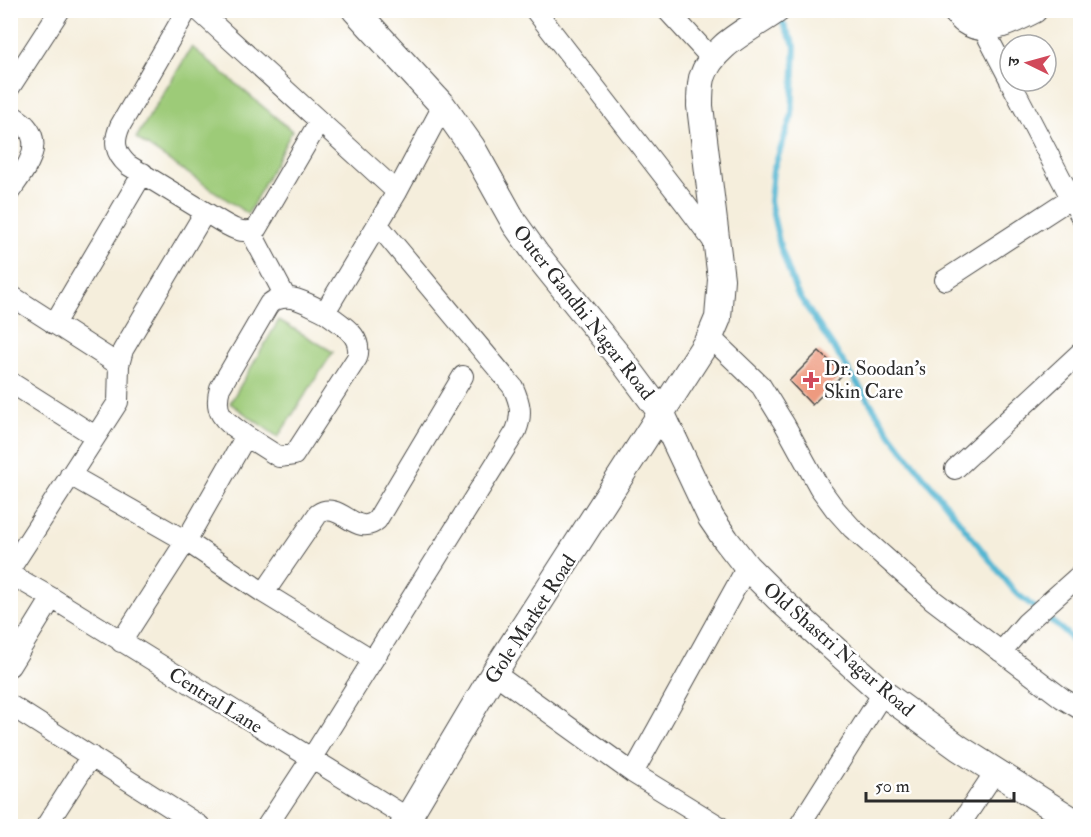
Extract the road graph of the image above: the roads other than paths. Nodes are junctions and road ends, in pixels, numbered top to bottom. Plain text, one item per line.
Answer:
1 (60, 10) edge
2 (187, 10) edge
3 (198, 10) edge
4 (355, 10) edge
5 (535, 10) edge
6 (667, 10) edge
7 (777, 10) edge
8 (955, 10) edge
9 (1034, 10) edge
10 (983, 28) junction
11 (998, 57) edge
12 (711, 58) junction
13 (10, 87) edge
14 (1016, 93) edge
15 (443, 106) junction
16 (10, 114) edge
17 (319, 122) junction
18 (143, 173) junction
19 (10, 191) edge
20 (397, 192) junction
21 (1076, 206) edge
22 (205, 212) junction
23 (378, 225) junction
24 (252, 232) junction
25 (718, 248) junction
26 (945, 280) dead end
27 (10, 295) edge
28 (285, 296) junction
29 (325, 312) junction
30 (54, 324) junction
31 (710, 337) junction
32 (1080, 352) edge
33 (119, 365) junction
34 (463, 376) dead end
35 (10, 382) edge
36 (662, 414) junction
37 (95, 436) junction
38 (246, 436) junction
39 (955, 469) dead end
40 (70, 475) junction
41 (186, 541) junction
42 (747, 567) junction
43 (10, 569) edge
44 (10, 574) edge
45 (1080, 575) edge
46 (264, 593) junction
47 (52, 598) junction
48 (121, 642) junction
49 (1001, 652) junction
50 (373, 660) junction
51 (10, 666) edge
52 (494, 673) junction
53 (883, 693) junction
54 (10, 705) edge
55 (1080, 709) edge
56 (91, 756) junction
57 (312, 759) junction
58 (995, 772) junction
59 (633, 773) junction
60 (691, 819) edge
61 (411, 824) edge
62 (1080, 825) edge
63 (46, 826) edge
64 (200, 826) edge
65 (267, 826) edge
66 (719, 826) edge
67 (799, 826) edge
68 (959, 826) edge

1 - 13 street
2 - 18 street
3 - 17 street
4 - 15 street, Outer Gandhi Nagar Road
5 - 25 street
6 - 12 street
7 - 12 street
8 - 10 street
9 - 10 street
10 - 11 street
12 - 25 street, Gole Market Road
14 - 21 street
15 - 20 street
15 - 36 street, Outer Gandhi Nagar Road
16 - 19 street
17 - 20 street
17 - 24 street
18 - 22 street
18 - 30 street
20 - 23 street
21 - 26 street
22 - 24 street
22 - 33 street
23 - 29 street
23 - 50 street
24 - 28 street
25 - 31 street, Gole Market Road
27 - 30 street
28 - 29 street
28 - 38 street
29 - 38 street
30 - 33 street
31 - 36 street, Gole Market Road
31 - 49 street
32 - 39 street
33 - 37 street
34 - 46 street
35 - 37 street
36 - 42 street, Old Shastri Nagar Road
36 - 52 street, Gole Market Road
37 - 40 street
38 - 41 street
40 - 41 street
40 - 43 street
41 - 46 street
41 - 48 street
42 - 53 street, Old Shastri Nagar Road
42 - 59 street
44 - 47 street, Central Lane
45 - 49 street
46 - 50 street
47 - 48 street, Central Lane
47 - 51 street
48 - 57 street, Central Lane
49 - 55 street
50 - 57 street
52 - 59 street
52 - 61 street, Gole Market Road
53 - 58 street, Old Shastri Nagar Road
53 - 67 street
54 - 56 street
56 - 63 street
56 - 64 street
57 - 61 street, Central Lane
57 - 65 street
58 - 62 street, Old Shastri Nagar Road
58 - 68 street
59 - 60 street
60 - 66 street

